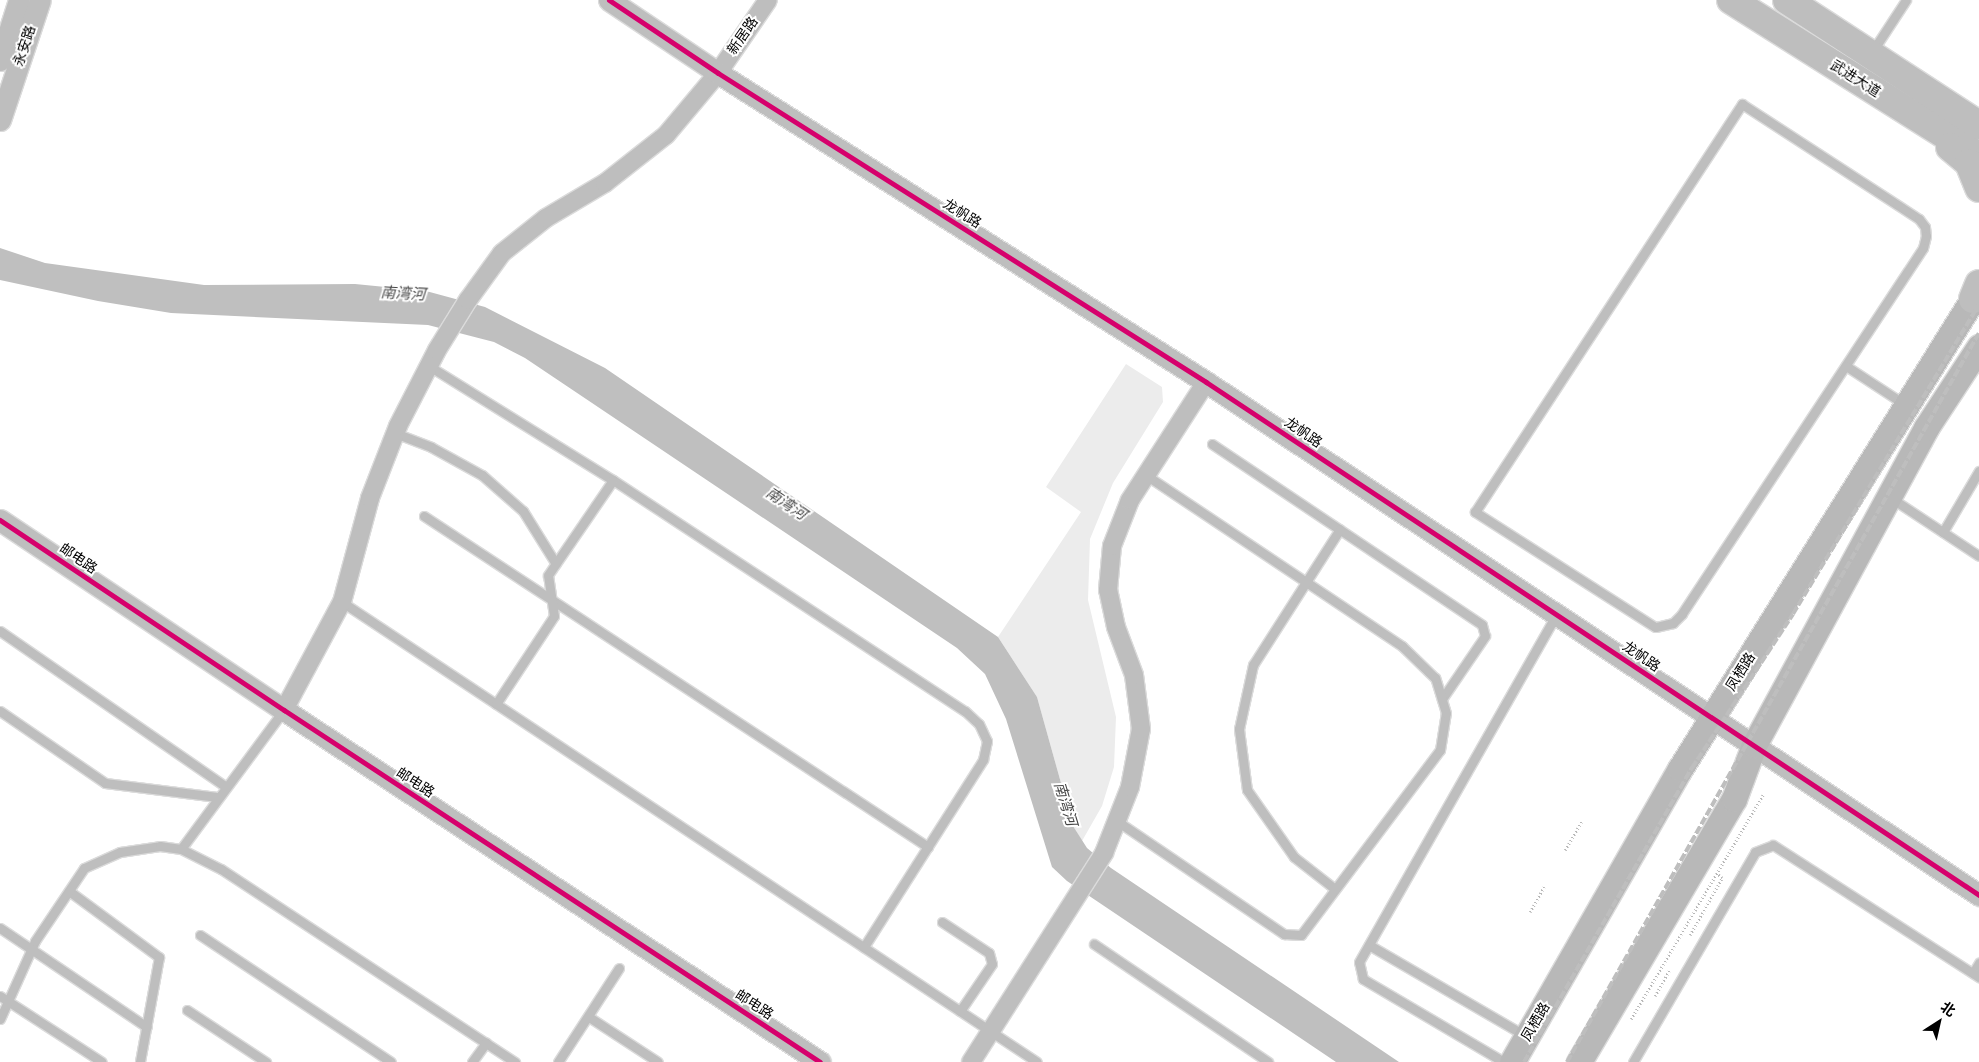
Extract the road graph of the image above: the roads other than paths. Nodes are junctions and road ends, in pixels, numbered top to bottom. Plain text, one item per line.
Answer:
1 (19, 0) edge
2 (40, 0) edge
3 (609, 0) edge
4 (768, 0) edge
5 (1731, 0) edge
6 (1787, 0) edge
7 (1906, 0) edge
8 (1870, 55) junction
9 (0, 60) edge
10 (718, 73) junction
11 (1913, 115) junction
12 (0, 120) edge
13 (1979, 125) edge
14 (1979, 156) edge
15 (1979, 188) edge
16 (1977, 290) edge
17 (1979, 347) edge
18 (433, 358) junction
19 (1846, 366) junction
20 (1206, 382) junction
21 (1905, 404) junction
22 (395, 433) junction
23 (1212, 444) dead end
24 (1979, 471) edge
25 (1146, 476) junction
26 (613, 480) junction
27 (1888, 497) junction
28 (424, 516) dead end
29 (0, 520) edge
30 (1340, 529) junction
31 (1943, 532) junction
32 (1979, 556) edge
33 (556, 564) junction
34 (1304, 581) junction
35 (342, 602) junction
36 (552, 603) junction
37 (1556, 615) junction
38 (0, 632) edge
39 (1442, 699) junction
40 (496, 704) junction
41 (284, 710) junction
42 (0, 711) edge
43 (1712, 718) junction
44 (1754, 745) junction
45 (225, 786) junction
46 (217, 797) junction
47 (1117, 821) junction
48 (928, 847) junction
49 (181, 849) junction
50 (1336, 889) junction
51 (69, 891) junction
52 (1979, 894) edge
53 (942, 922) dead end
54 (0, 928) edge
55 (200, 935) dead end
56 (1094, 944) dead end
57 (1368, 945) junction
58 (864, 948) junction
59 (31, 949) junction
60 (1979, 963) edge
61 (619, 968) dead end
62 (1976, 975) edge
63 (4, 999) edge
64 (187, 1010) dead end
65 (960, 1011) junction
66 (589, 1017) junction
67 (0, 1018) edge
68 (147, 1027) junction
69 (990, 1031) junction
70 (1527, 1037) junction
71 (486, 1043) junction
72 (102, 1062) edge
73 (140, 1062) edge
74 (266, 1062) edge
75 (391, 1062) edge
76 (472, 1062) edge
77 (515, 1062) edge
78 (558, 1062) edge
79 (658, 1062) edge
80 (820, 1062) edge
81 (971, 1062) edge
82 (1037, 1062) edge
83 (1268, 1062) edge
84 (1504, 1062) edge
85 (1512, 1062) edge
86 (1579, 1062) edge
87 (1633, 1062) edge

1 - 9 street, 永安路
2 - 12 street, 永安路
3 - 10 street, 龙帆路
4 - 10 street, 新居路
5 - 11 main road, 武进大道
6 - 8 main road, 武进大道
7 - 8 lane
8 - 13 main road, 武进大道
10 - 18 street, 新居路
10 - 20 street, 龙帆路
11 - 14 main road, 武进大道
11 - 15 main road
16 - 21 main road, 凤栖路
17 - 27 main road
18 - 22 street, 新居路
18 - 26 lane
19 - 19 lane
19 - 21 lane
20 - 25 street
20 - 37 street, 龙帆路
21 - 43 main road, 凤栖路
22 - 33 lane
22 - 35 street, 新居路
23 - 30 lane
24 - 31 lane
25 - 34 lane
25 - 47 street
26 - 33 lane
26 - 48 lane
27 - 31 lane
27 - 44 main road
28 - 36 lane
29 - 41 street, 邮电路
30 - 34 lane
30 - 39 lane
31 - 32 lane
33 - 36 lane
34 - 39 lane
34 - 50 lane
35 - 40 lane
35 - 41 street, 新居路
36 - 40 lane
36 - 48 lane
37 - 43 street, 龙帆路
37 - 57 lane
38 - 45 lane
39 - 50 lane
40 - 58 lane
41 - 45 lane
41 - 80 street, 邮电路
42 - 46 lane
43 - 44 street, 龙帆路
43 - 70 main road, 凤栖路
44 - 52 street, 龙帆路
44 - 86 main road
45 - 46 lane
46 - 49 lane
47 - 50 lane
47 - 69 street
48 - 58 lane
49 - 51 lane
49 - 71 lane
51 - 59 lane
51 - 68 lane
53 - 65 lane
54 - 59 lane
55 - 75 lane
56 - 83 lane
57 - 70 lane
57 - 84 lane
58 - 65 lane
59 - 63 lane
59 - 68 lane
60 - 62 lane
61 - 66 lane
62 - 87 lane
63 - 67 lane
63 - 72 lane
64 - 74 lane
65 - 69 lane
66 - 78 lane
66 - 79 lane
68 - 73 lane
69 - 81 street
69 - 82 lane
70 - 85 main road, 凤栖路
71 - 76 lane
71 - 77 lane

